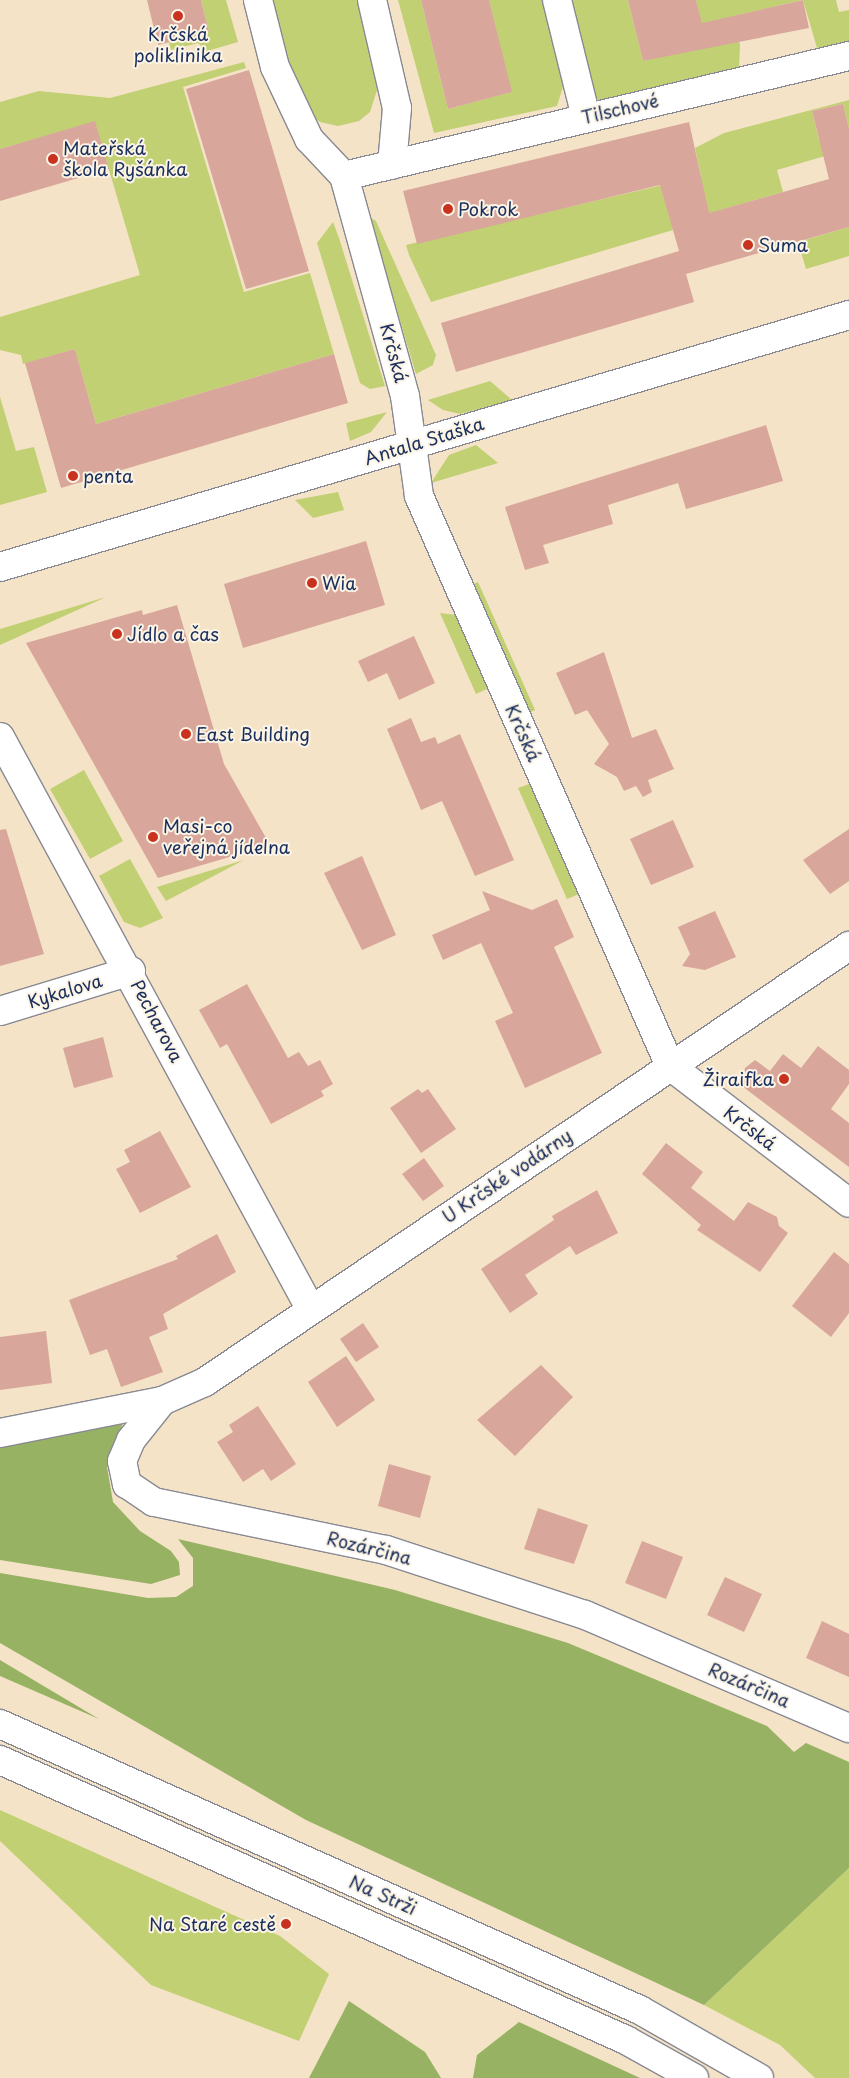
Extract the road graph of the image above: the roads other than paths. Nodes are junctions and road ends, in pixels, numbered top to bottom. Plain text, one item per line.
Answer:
1 (258, 0) edge
2 (372, 0) edge
3 (557, 0) edge
4 (849, 56) edge
5 (586, 117) junction
6 (392, 165) junction
7 (344, 176) junction
8 (849, 315) edge
9 (413, 444) junction
10 (0, 567) edge
11 (0, 737) edge
12 (849, 946) edge
13 (131, 971) junction
14 (0, 1010) edge
15 (670, 1066) junction
16 (849, 1203) edge
17 (310, 1308) junction
18 (162, 1401) junction
19 (0, 1433) edge
20 (0, 1724) edge
21 (849, 1728) edge
22 (0, 1760) edge
23 (694, 2078) edge
24 (759, 2078) edge

1 - 7 street, Krčská
2 - 6 street
3 - 5 street
4 - 5 street, Tilschové
5 - 6 street, Tilschové
6 - 7 street
7 - 9 street, Krčská
8 - 9 street, Antala Staška
9 - 10 street, Antala Staška
9 - 15 street, Krčská
11 - 13 street, Pecharova
12 - 15 street, U Krčské vodárny
13 - 14 street, Kykalova
13 - 17 street, Pecharova
15 - 16 street, Krčská
15 - 17 street, U Krčské vodárny
17 - 18 street, U Krčské vodárny
18 - 19 street
18 - 21 street, Rozárčina
20 - 24 street, Na Strži
22 - 23 street, Na Strži

